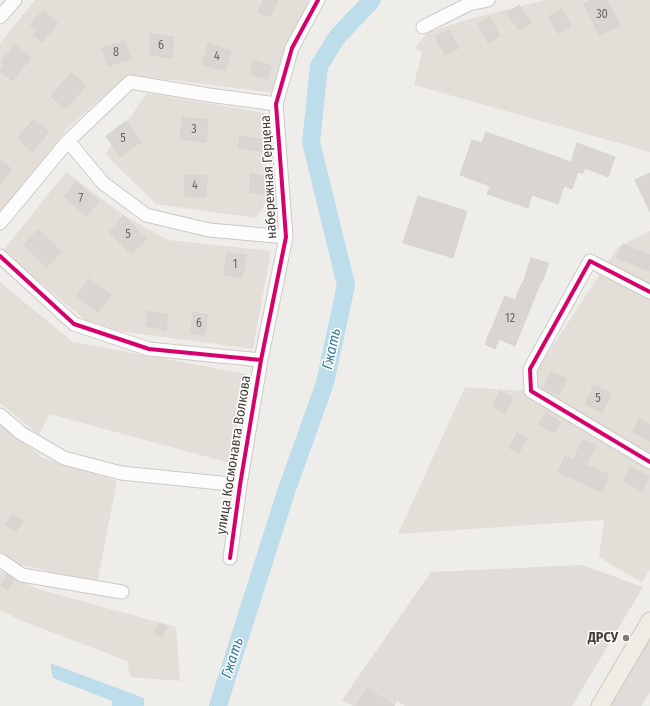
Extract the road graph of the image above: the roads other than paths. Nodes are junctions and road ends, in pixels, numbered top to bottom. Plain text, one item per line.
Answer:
1 (14, 0) edge
2 (318, 0) edge
3 (488, 0) edge
4 (0, 17) edge
5 (423, 27) dead end
6 (276, 104) junction
7 (68, 141) junction
8 (0, 223) edge
9 (286, 237) junction
10 (0, 256) edge
11 (650, 292) edge
12 (261, 360) junction
13 (0, 415) edge
14 (650, 462) edge
15 (240, 485) junction
16 (230, 558) dead end
17 (0, 560) edge
18 (122, 592) dead end
19 (650, 621) edge
20 (600, 706) edge

1 - 4 street
2 - 6 street, набережная Герцена
3 - 5 street
6 - 7 street
6 - 9 street, набережная Герцена
7 - 8 street
7 - 9 street
9 - 12 street, набережная Герцена
10 - 12 street, улица Космонавта Волкова
11 - 14 street
12 - 15 street, улица Космонавта Волкова
13 - 15 street
15 - 16 street, улица Космонавта Волкова
17 - 18 street
19 - 20 main road

